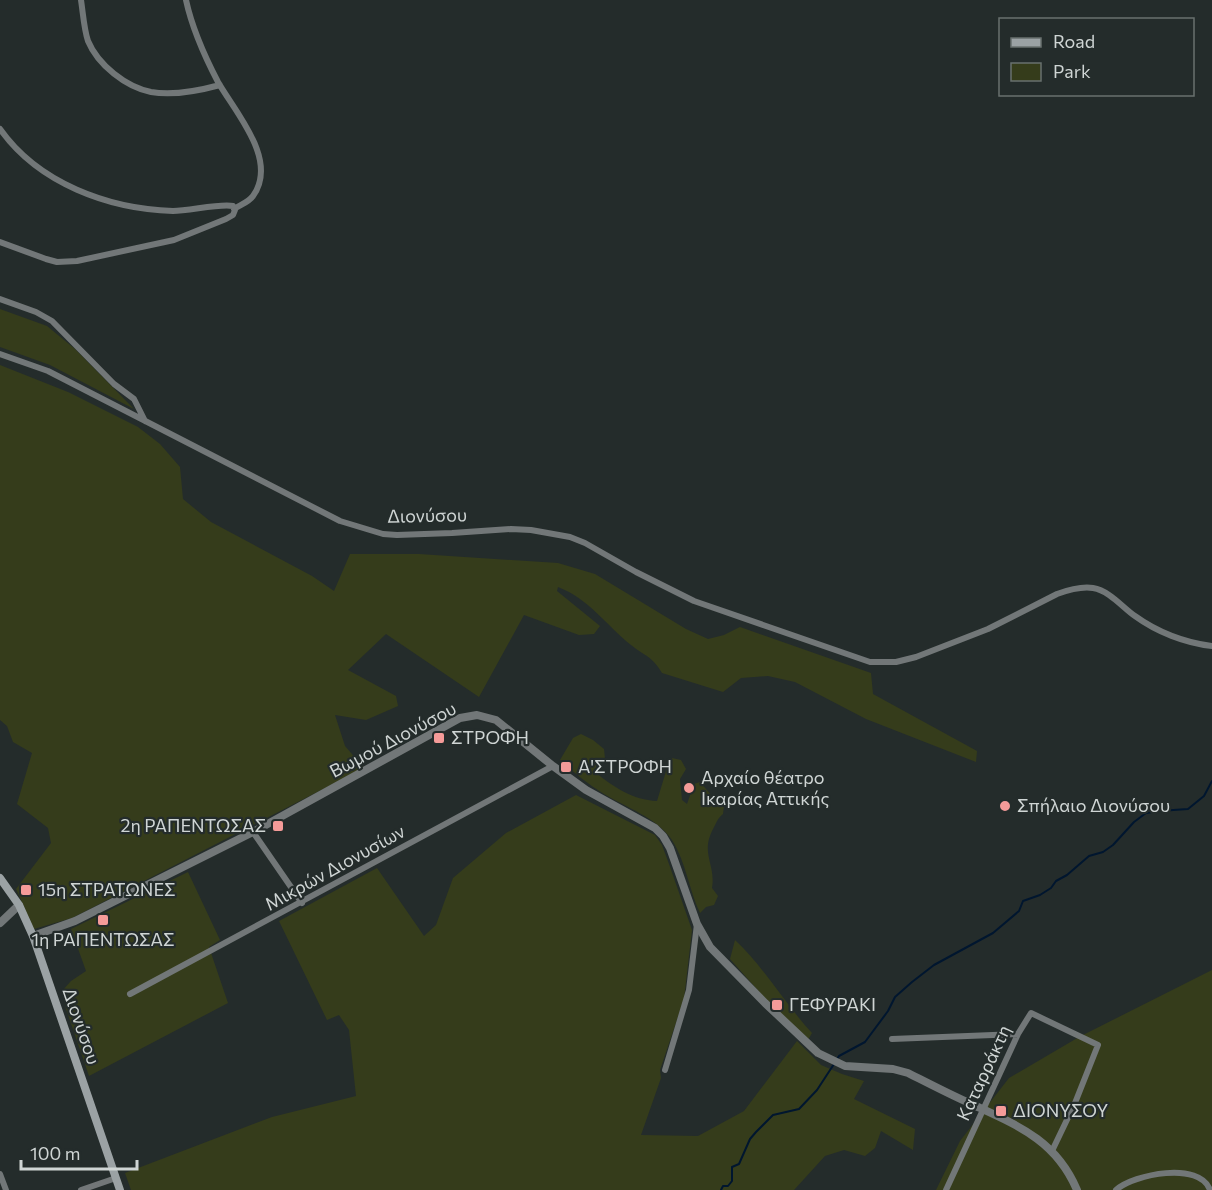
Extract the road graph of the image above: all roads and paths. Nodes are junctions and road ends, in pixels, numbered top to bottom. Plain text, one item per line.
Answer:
1 (81, 0) edge
2 (186, 0) edge
3 (220, 85) junction
4 (0, 129) edge
5 (234, 209) junction
6 (0, 242) edge
7 (0, 300) edge
8 (0, 354) edge
9 (146, 422) junction
10 (1212, 646) edge
11 (553, 766) junction
12 (253, 832) junction
13 (0, 878) edge
14 (302, 903) junction
15 (19, 905) junction
16 (0, 923) edge
17 (697, 924) junction
18 (33, 936) junction
19 (130, 994) dead end
20 (1018, 1034) junction
21 (892, 1039) dead end
22 (665, 1070) dead end
23 (983, 1109) junction
24 (1052, 1151) junction
25 (0, 1174) edge
26 (116, 1178) junction
27 (6, 1190) edge
28 (81, 1190) edge
29 (120, 1190) edge
30 (946, 1190) edge
31 (1077, 1190) edge
32 (1116, 1190) edge
33 (1210, 1190) edge

1 - 3 street
2 - 3 street
3 - 5 street
4 - 5 street
5 - 6 street
7 - 9 street
8 - 9 street, Διονύσου
9 - 10 street, Διονύσου
11 - 12 street, Βωμού Διονύσου
11 - 14 street, Μικρών Διονυσίων
11 - 17 street, Βωμού Διονύσου
12 - 14 street
12 - 18 street, Βωμού Διονύσου
13 - 15 main road, Διονύσου
14 - 19 street, Μικρών Διονυσίων
15 - 16 street
15 - 18 main road, Διονύσου
17 - 22 street
17 - 23 street, Βωμού Διονύσου
18 - 26 main road, Διονύσου
20 - 21 street
20 - 23 street, Καταρράκτη
20 - 24 street, Καταρράκτη
23 - 24 street
23 - 30 street, Καταρράκτη
24 - 31 street
25 - 27 street
26 - 28 street
26 - 29 main road, Διονύσου
32 - 33 street

